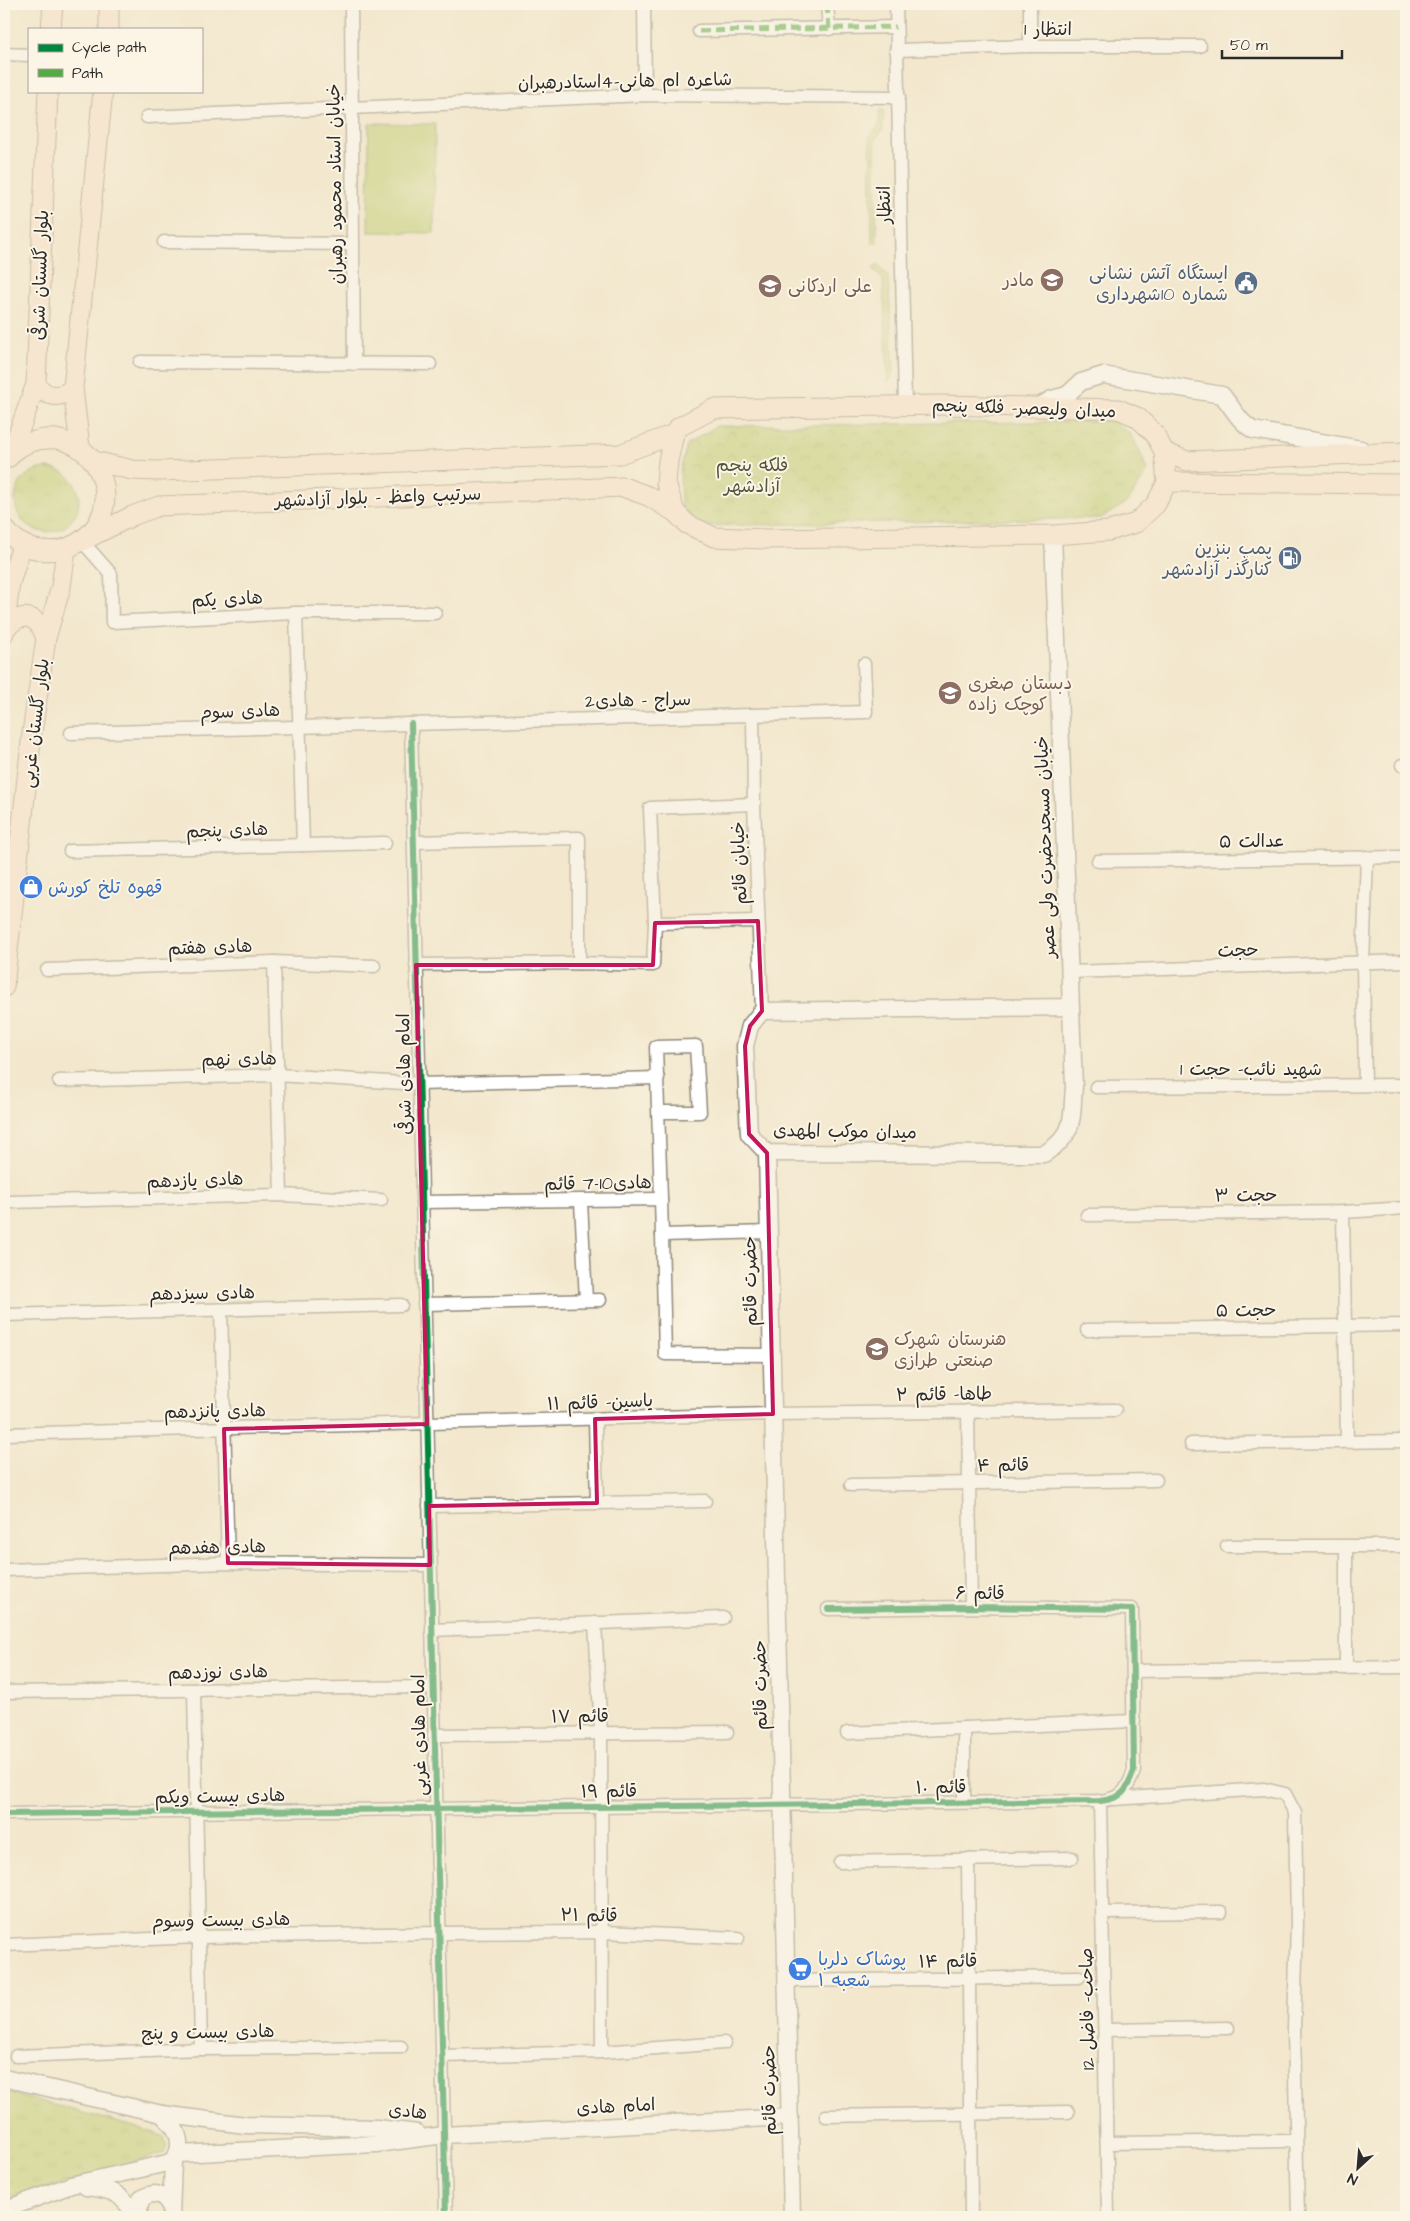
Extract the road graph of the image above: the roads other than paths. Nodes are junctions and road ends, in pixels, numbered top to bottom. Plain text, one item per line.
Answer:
1 (53, 4) edge
2 (109, 4) edge
3 (351, 4) edge
4 (644, 4) edge
5 (827, 4) edge
6 (896, 4) edge
7 (1030, 4) edge
8 (896, 27) junction
9 (51, 28) edge
10 (109, 28) edge
11 (829, 29) junction
12 (699, 31) dead end
13 (1030, 46) junction
14 (1200, 46) dead end
15 (896, 50) junction
16 (4, 54) edge
17 (28, 55) edge
18 (48, 92) edge
19 (103, 92) edge
20 (645, 95) junction
21 (900, 97) junction
22 (352, 109) junction
23 (147, 117) dead end
24 (164, 242) dead end
25 (353, 244) junction
26 (140, 362) dead end
27 (354, 364) junction
28 (430, 364) dead end
29 (36, 384) junction
30 (74, 388) junction
31 (905, 405) junction
32 (1038, 407) junction
33 (674, 434) junction
34 (80, 448) junction
35 (1164, 452) junction
36 (1406, 452) edge
37 (1382, 453) junction
38 (7, 458) edge
39 (94, 461) junction
40 (1167, 482) junction
41 (1405, 487) edge
42 (675, 512) junction
43 (4, 528) edge
44 (1053, 535) junction
45 (22, 544) junction
46 (74, 545) junction
47 (296, 613) junction
48 (435, 613) dead end
49 (4, 632) edge
50 (46, 638) junction
51 (864, 664) dead end
52 (753, 715) junction
53 (411, 724) junction
54 (299, 727) junction
55 (71, 733) dead end
56 (754, 804) junction
57 (414, 842) junction
58 (385, 843) dead end
59 (303, 845) junction
60 (70, 851) dead end
61 (1367, 857) junction
62 (1406, 857) edge
63 (1098, 861) dead end
64 (758, 921) junction
65 (655, 923) junction
66 (1406, 961) edge
67 (274, 962) junction
68 (580, 963) junction
69 (1363, 964) junction
70 (416, 965) junction
71 (374, 966) dead end
72 (47, 970) dead end
73 (1070, 972) junction
74 (4, 988) edge
75 (1071, 1007) junction
76 (762, 1011) junction
77 (277, 1075) junction
78 (658, 1078) junction
79 (59, 1081) dead end
80 (419, 1084) junction
81 (1406, 1085) edge
82 (1365, 1086) junction
83 (1096, 1087) dead end
84 (660, 1112) junction
85 (767, 1153) junction
86 (281, 1195) junction
87 (662, 1199) junction
88 (380, 1200) dead end
89 (10, 1202) dead end
90 (422, 1202) junction
91 (582, 1202) junction
92 (1406, 1208) edge
93 (1343, 1212) junction
94 (1087, 1215) dead end
95 (769, 1232) junction
96 (662, 1235) junction
97 (586, 1300) junction
98 (600, 1300) dead end
99 (424, 1304) junction
100 (401, 1305) dead end
101 (221, 1310) junction
102 (4, 1315) edge
103 (1406, 1325) edge
104 (1345, 1326) junction
105 (1087, 1330) dead end
106 (772, 1355) junction
107 (968, 1410) junction
108 (1115, 1410) dead end
109 (773, 1414) junction
110 (595, 1419) junction
111 (427, 1424) junction
112 (224, 1429) junction
113 (4, 1434) edge
114 (1406, 1441) edge
115 (1347, 1442) junction
116 (1191, 1444) dead end
117 (1156, 1480) dead end
118 (969, 1483) junction
119 (851, 1485) dead end
120 (704, 1501) dead end
121 (597, 1503) junction
122 (429, 1506) junction
123 (1227, 1546) dead end
124 (1346, 1546) junction
125 (1406, 1546) edge
126 (228, 1563) junction
127 (430, 1565) junction
128 (4, 1570) edge
129 (971, 1608) junction
130 (828, 1610) dead end
131 (723, 1618) dead end
132 (595, 1623) junction
133 (432, 1630) junction
134 (1406, 1667) edge
135 (1346, 1668) junction
136 (1134, 1671) junction
137 (433, 1687) junction
138 (194, 1690) junction
139 (4, 1692) edge
140 (1134, 1721) junction
141 (964, 1728) junction
142 (727, 1732) dead end
143 (601, 1733) junction
144 (847, 1733) dead end
145 (434, 1735) junction
146 (1114, 1799) junction
147 (964, 1801) junction
148 (1100, 1801) junction
149 (783, 1804) junction
150 (602, 1806) junction
151 (436, 1808) junction
152 (196, 1812) junction
153 (4, 1814) edge
154 (1072, 1858) dead end
155 (968, 1859) junction
156 (840, 1862) dead end
157 (1221, 1912) dead end
158 (1102, 1914) junction
159 (602, 1932) junction
160 (439, 1933) junction
161 (198, 1937) junction
162 (738, 1938) dead end
163 (4, 1944) edge
164 (1079, 1977) dead end
165 (969, 1978) junction
166 (787, 1981) junction
167 (1228, 2028) dead end
168 (1105, 2030) junction
169 (724, 2043) dead end
170 (401, 2046) dead end
171 (200, 2049) junction
172 (602, 2052) junction
173 (16, 2056) dead end
174 (442, 2056) junction
175 (4, 2078) edge
176 (1068, 2112) dead end
177 (162, 2114) junction
178 (970, 2114) junction
179 (790, 2116) junction
180 (826, 2116) dead end
181 (444, 2135) junction
182 (1295, 2141) junction
183 (1107, 2143) junction
184 (176, 2158) junction
185 (71, 2186) junction
186 (4, 2210) edge
187 (170, 2212) edge
188 (138, 2217) edge
189 (446, 2217) edge
190 (792, 2217) edge
191 (971, 2217) edge
192 (1097, 2217) edge
193 (1108, 2217) edge
194 (1298, 2217) edge

1 - 9 main road
2 - 10 main road
3 - 22 street, خیابان استاد محمود رهبران
4 - 20 street
5 - 11 street
6 - 8 street, انتظار
7 - 13 street
8 - 11 street
8 - 15 street, انتظار
11 - 12 street
13 - 14 street, انتظار 1
13 - 15 street, انتظار 1
15 - 21 street, انتظار
16 - 17 street
18 - 29 main road, بلوار گلستان شرقی
19 - 30 main road
20 - 21 street, شاعره ام هانی-4استادرهبران
20 - 22 street, شاعره ام هانی-4استادرهبران
21 - 31 street, انتظار
22 - 23 street, شاعره ام هانی-4استادرهبران
22 - 25 street, خیابان استاد محمود رهبران
24 - 25 street
25 - 27 street, خیابان استاد محمود رهبران
26 - 27 street
27 - 28 street
29 - 30 main road
29 - 38 main road, بلوار گلستان شرقی
30 - 34 main road
31 - 32 main road, میدان ولیعصر- فلکه پنجم
31 - 33 main road, میدان ولیعصر- فلکه پنجم
32 - 35 main road, میدان ولیعصر- فلکه پنجم
32 - 37 street
33 - 39 main road, سرتیپ واعظ - بلوار آزادشهر
33 - 42 main road
34 - 38 main road
34 - 39 main road
35 - 37 main road
35 - 40 main road, میدان ولیعصر- فلکه پنجم
36 - 37 main road
39 - 46 main road
40 - 41 main road
40 - 44 main road
42 - 44 main road
42 - 46 main road, سرتیپ واعظ - بلوار آزادشهر
43 - 45 main road
44 - 73 street, خیابان مسجدحضرت ولی عصر
45 - 46 main road
45 - 49 main road
46 - 47 street, هادی یکم
46 - 50 main road, بلوار گلستان غربی
47 - 48 street, هادی یکم
47 - 54 street
49 - 50 main road
50 - 74 main road, بلوار گلستان غربی
51 - 52 street, سراج - هادی2
52 - 53 street, سراج - هادی2
52 - 56 street, خیابان قائم
53 - 54 street, هادی سوم
53 - 57 street, امام هادی شرقی
54 - 55 street, هادی سوم
54 - 59 street
56 - 64 street, خیابان قائم
56 - 65 street
57 - 68 street
57 - 70 street, امام هادی شرقی
58 - 59 street, هادی پنجم
59 - 60 street, هادی پنجم
61 - 62 street, عدالت ۵
61 - 63 street, عدالت ۵
61 - 69 street
64 - 65 street
64 - 76 street, خیابان قائم
65 - 68 street
66 - 69 street, حجت
67 - 71 street, هادی هفتم
67 - 72 street, هادی هفتم
67 - 77 street
68 - 70 street
69 - 73 street, حجت
69 - 82 street
70 - 80 street, امام هادی شرقی
73 - 75 street, خیابان مسجدحضرت ولی عصر
75 - 76 street
75 - 85 street, میدان موکب المهدی
76 - 85 street, میدان موکب المهدی
77 - 79 street, هادی نهم
77 - 80 street, هادی نهم
77 - 86 street
78 - 80 street, هادی نهم
78 - 84 street
78 - 84 street
80 - 90 street, امام هادی شرقی
81 - 82 street, شهید نائب- حجت 1
82 - 83 street, شهید نائب- حجت 1
84 - 87 street
85 - 95 street, حضرت قائم
86 - 88 street, هادی یازدهم
86 - 89 street, هادی یازدهم
87 - 91 street, هادی10-7 قائم
87 - 96 street, هادی10-7 قائم
90 - 91 street, هادی10-7 قائم
90 - 99 street, امام هادی شرقی
91 - 97 street
92 - 93 street, حجت ۳
93 - 94 street, حجت ۳
93 - 104 street
95 - 96 street
95 - 106 street, حضرت قائم
96 - 106 street, هادی10-7 قائم
97 - 98 street
97 - 99 street
99 - 111 street, امام هادی شرقی
100 - 101 street, هادی سیزدهم
101 - 102 street, هادی سیزدهم
101 - 112 street
103 - 104 street, حجت ۵
104 - 105 street, حجت ۵
104 - 115 street
106 - 109 street, حضرت قائم
107 - 108 street, طاها- قائم ۲
107 - 109 street, طاها- قائم ۲
107 - 118 street
109 - 110 street, یاسین- قائم ۱۱
109 - 149 street, حضرت قائم
110 - 111 street, یاسین- قائم ۱۱
110 - 121 street
111 - 112 street, هادی پانزدهم
111 - 122 street, امام هادی غربی
112 - 113 street, هادی پانزدهم
112 - 126 street
114 - 115 street
115 - 116 street
117 - 118 street, قائم ۴
118 - 119 street, قائم ۴
118 - 129 street
120 - 121 street
121 - 122 street
122 - 127 street, امام هادی غربی
123 - 124 street
124 - 125 street
124 - 135 street
126 - 127 street, هادی هفدهم
126 - 128 street, هادی هفدهم
127 - 133 street, امام هادی غربی
129 - 130 street, قائم ۶
129 - 136 street, قائم ۶
131 - 132 street
132 - 133 street
132 - 143 street
133 - 137 street, امام هادی غربی
134 - 135 street
135 - 136 street
136 - 140 street
137 - 138 street, هادی نوزدهم
137 - 145 street, امام هادی غربی
138 - 139 street, هادی نوزدهم
138 - 152 street
140 - 141 street
140 - 146 street
141 - 144 street
141 - 147 street
142 - 143 street, قائم ۱۷
143 - 145 street, قائم ۱۷
143 - 150 street
145 - 151 street, امام هادی غربی
146 - 148 street, قائم ۱۰
146 - 182 street, قائم ۱۰
147 - 148 street, قائم ۱۰
147 - 149 street, قائم ۱۰
148 - 158 street, صاحب- فاضل 12
149 - 150 street, قائم ۱۹
149 - 166 street, حضرت قائم
150 - 151 street, قائم ۱۹
150 - 159 street
151 - 152 street, هادی بیست ویکم
151 - 160 street, امام هادی غربی
152 - 153 street, هادی بیست ویکم
152 - 161 street
154 - 155 street
155 - 156 street
155 - 165 street
157 - 158 street
158 - 168 street, صاحب- فاضل 12
159 - 160 street, قائم ۲۱
159 - 162 street, قائم ۲۱
159 - 172 street
160 - 161 street, هادی بیست وسوم
160 - 174 street, امام هادی غربی
161 - 163 street, هادی بیست وسوم
161 - 171 street
164 - 165 street, قائم ۱۴
165 - 166 street, قائم ۱۴
165 - 178 street
166 - 179 street, حضرت قائم
167 - 168 street
168 - 183 street, صاحب- فاضل 12
169 - 172 street
170 - 171 street, هادی بیست و پنج
171 - 173 street, هادی بیست و پنج
172 - 174 street
174 - 181 street, امام هادی غربی
175 - 177 street, هادی
176 - 178 street
177 - 181 street, هادی
177 - 184 street
178 - 180 street
178 - 191 street
179 - 181 street, امام هادی
179 - 190 street, حضرت قائم
181 - 184 street, هادی
181 - 189 street, امام هادی غربی
182 - 183 street
182 - 194 street, قائم ۱۰
183 - 193 street, صاحب- فاضل 12
184 - 185 street, هادی
184 - 187 street
185 - 186 street, هادی
185 - 188 street
187 - 188 street
192 - 193 street

